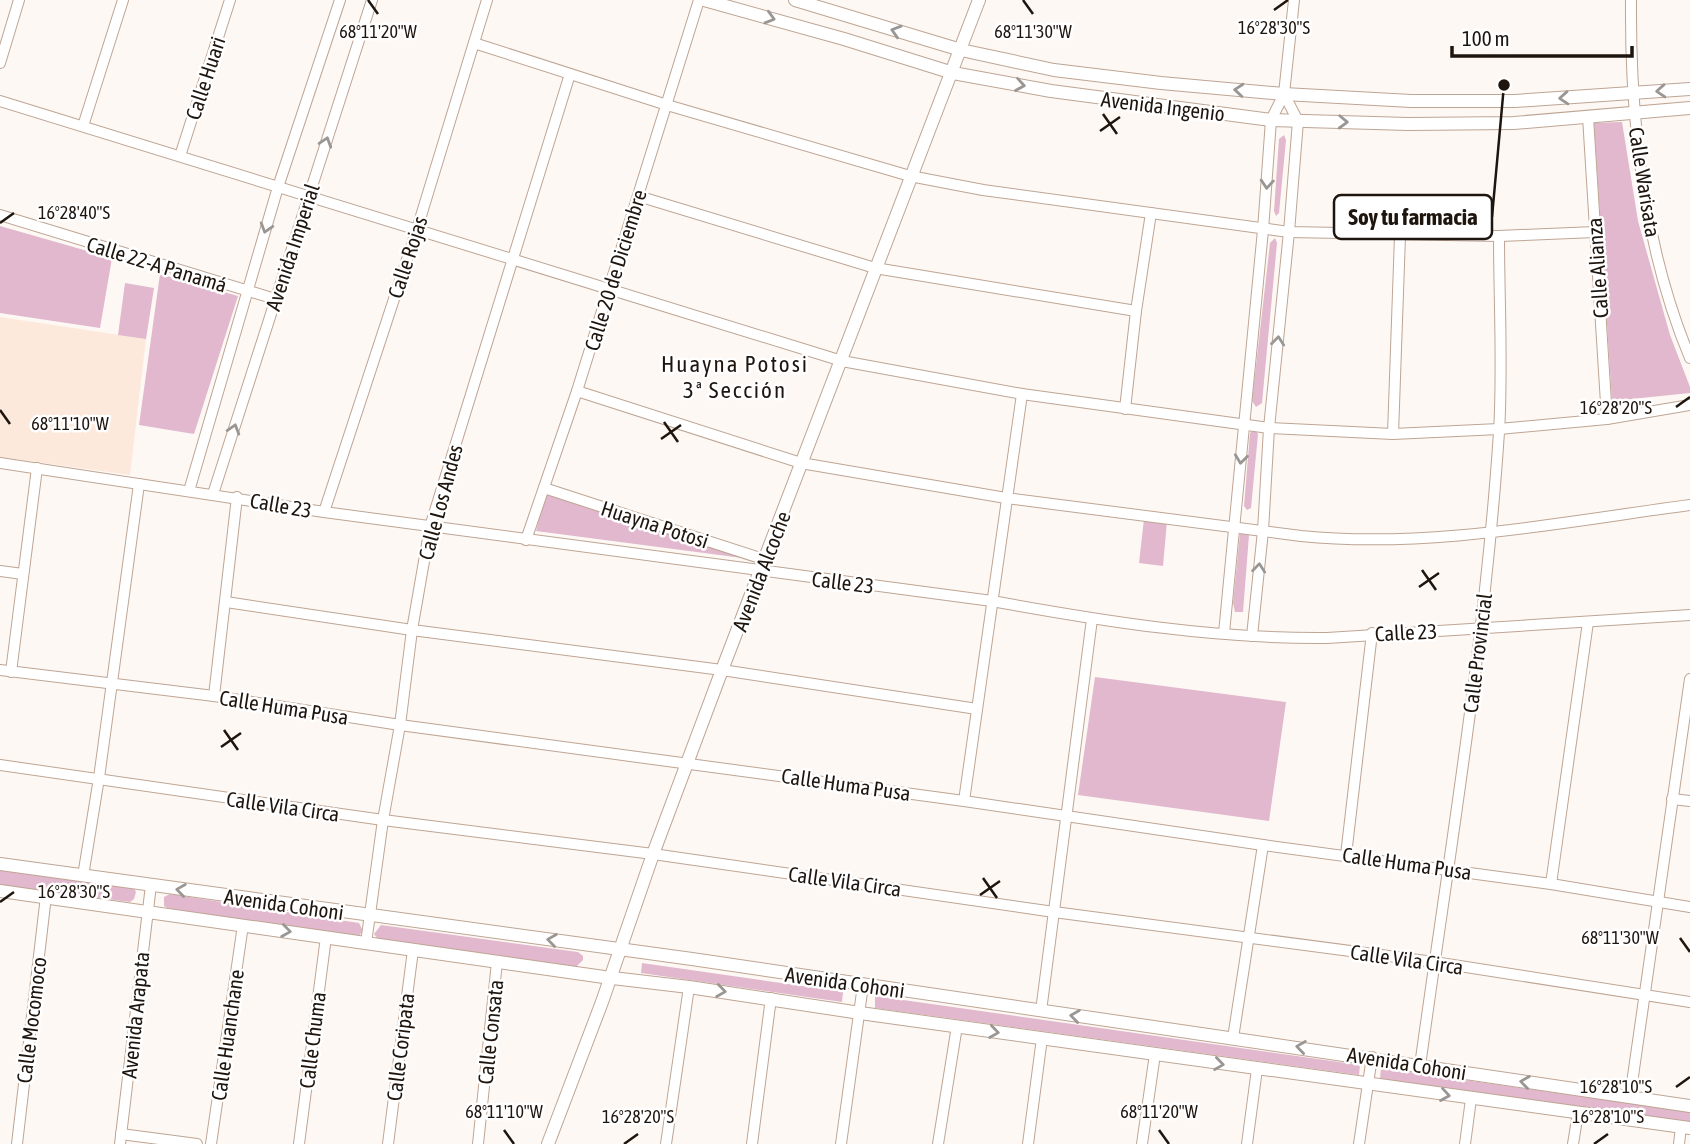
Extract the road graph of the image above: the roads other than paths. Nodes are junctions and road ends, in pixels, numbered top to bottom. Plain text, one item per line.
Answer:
1 (19, 0) edge
2 (123, 0) edge
3 (230, 0) edge
4 (372, 0) edge
5 (487, 0) edge
6 (701, 0) edge
7 (795, 0) edge
8 (979, 0) edge
9 (1294, 0) edge
10 (1631, 0) edge
11 (338, 1) edge
12 (474, 43) junction
13 (961, 50) junction
14 (0, 63) edge
15 (953, 73) junction
16 (570, 74) junction
17 (1690, 89) edge
18 (1632, 93) junction
19 (1284, 94) junction
20 (0, 101) edge
21 (667, 105) junction
22 (1690, 108) edge
23 (1634, 113) junction
24 (1588, 117) junction
25 (1271, 120) junction
26 (1298, 121) junction
27 (83, 126) junction
28 (180, 156) junction
29 (910, 176) junction
30 (278, 187) junction
31 (308, 196) junction
32 (638, 196) junction
33 (1151, 213) junction
34 (0, 215) edge
35 (417, 229) junction
36 (1263, 230) junction
37 (1289, 232) junction
38 (1595, 232) junction
39 (1400, 236) junction
40 (1499, 236) junction
41 (513, 259) junction
42 (875, 268) junction
43 (609, 289) junction
44 (246, 291) junction
45 (275, 299) junction
46 (1136, 311) junction
47 (1690, 358) edge
48 (842, 361) junction
49 (577, 391) junction
50 (1022, 394) junction
51 (1690, 405) edge
52 (1125, 409) junction
53 (1607, 419) junction
54 (1245, 424) junction
55 (1269, 428) junction
56 (1499, 429) junction
57 (1393, 434) junction
58 (0, 463) edge
59 (801, 463) junction
60 (37, 468) junction
61 (139, 484) junction
62 (544, 488) junction
63 (189, 491) junction
64 (213, 494) junction
65 (237, 497) junction
66 (1006, 498) junction
67 (1690, 505) edge
68 (324, 512) junction
69 (430, 527) junction
70 (1233, 528) junction
71 (1263, 531) junction
72 (1491, 531) junction
73 (526, 540) junction
74 (764, 566) junction
75 (0, 571) edge
76 (23, 574) junction
77 (992, 601) junction
78 (226, 602) junction
79 (1690, 615) edge
80 (1092, 619) junction
81 (1588, 622) junction
82 (1481, 628) junction
83 (412, 630) junction
84 (1373, 633) junction
85 (1224, 634) junction
86 (1252, 636) junction
87 (722, 670) junction
88 (5, 671) edge
89 (1690, 679) edge
90 (112, 683) junction
91 (214, 696) junction
92 (1689, 696) edge
93 (977, 709) junction
94 (400, 724) junction
95 (688, 763) junction
96 (0, 765) edge
97 (99, 778) junction
98 (1672, 799) junction
99 (964, 801) junction
100 (1690, 801) edge
101 (1068, 816) junction
102 (383, 821) junction
103 (1263, 845) junction
104 (653, 854) junction
105 (1346, 855) junction
106 (0, 864) edge
107 (1447, 869) junction
108 (83, 876) junction
109 (1551, 884) junction
110 (151, 885) junction
111 (0, 891) edge
112 (46, 896) junction
113 (1657, 903) junction
114 (1690, 906) edge
115 (146, 911) junction
116 (1054, 912) junction
117 (370, 916) junction
118 (243, 925) junction
119 (326, 937) junction
120 (1249, 938) junction
121 (366, 943) junction
122 (620, 949) junction
123 (413, 950) junction
124 (496, 962) junction
125 (1434, 962) junction
126 (610, 978) junction
127 (863, 985) junction
128 (689, 986) junction
129 (1644, 996) junction
130 (771, 998) junction
131 (1690, 1002) edge
132 (1041, 1011) junction
133 (860, 1013) junction
134 (957, 1026) junction
135 (1042, 1038) junction
136 (1233, 1038) junction
137 (1155, 1054) junction
138 (1371, 1057) junction
139 (1420, 1066) junction
140 (1257, 1069) junction
141 (1368, 1084) junction
142 (1629, 1097) junction
143 (1471, 1100) junction
144 (1690, 1105) edge
145 (1578, 1113) junction
146 (1686, 1127) edge
147 (121, 1139) edge
148 (17, 1144) edge
149 (197, 1144) edge
150 (211, 1144) edge
151 (299, 1144) edge
152 (388, 1144) edge
153 (478, 1144) edge
154 (548, 1144) edge
155 (666, 1144) edge
156 (751, 1144) edge
157 (841, 1144) edge
158 (938, 1144) edge
159 (1028, 1144) edge
160 (1142, 1144) edge
161 (1247, 1144) edge
162 (1359, 1144) edge
163 (1465, 1144) edge
164 (1573, 1144) edge
165 (1679, 1144) edge

1 - 14 street
2 - 27 street
3 - 28 street, Calle Huari
31 -> 4 street, Avenida Imperial
5 - 12 street, Calle Rojas
6 -> 15 street, Avenida Ingenio
6 - 21 street, Calle 20 de Diciembre
13 -> 7 street, Avenida Ingenio
8 - 13 street, Avenida Alcoche
9 - 19 street
10 - 18 street, Calle Warisata
11 - 30 street, Avenida Imperial
12 - 16 street
12 - 35 street, Calle Rojas
13 - 15 street, Avenida Alcoche
19 -> 13 street, Avenida Ingenio
15 -> 25 street, Avenida Ingenio
15 - 29 street, Avenida Alcoche
16 - 21 street
16 - 41 street, Calle Los Andes
17 -> 18 street, Avenida Ingenio
18 -> 19 street, Avenida Ingenio
18 - 23 street, Calle Warisata
19 - 25 street
19 - 26 street
20 - 27 street
21 - 29 street
21 - 32 street, Calle 20 de Diciembre
22 - 23 street, Avenida Ingenio
23 - 24 street, Avenida Ingenio
23 - 47 street, Calle Warisata
26 -> 24 street, Avenida Ingenio
24 - 38 street, Calle Alianza
25 - 26 street, Avenida Ingenio
25 -> 36 street
26 - 37 street
27 - 28 street
28 - 30 street
29 - 33 street
29 - 42 street, Avenida Alcoche
30 - 31 street
30 -> 44 street, Avenida Imperial
31 - 35 street
31 - 45 street, Avenida Imperial
32 - 42 street
32 - 43 street, Calle 20 de Diciembre
33 - 36 street
33 - 46 street
34 - 44 street, Calle 22-A Panamá
35 - 41 street
35 - 68 street, Calle Rojas
36 - 37 street
36 - 54 street
37 - 39 street
55 -> 37 street
38 - 40 street
38 - 53 street, Calle Alianza
39 - 40 street
39 - 57 street
40 - 56 street, Calle Provincial
41 - 43 street
41 - 69 street, Calle Los Andes
42 - 46 street
42 - 48 street, Avenida Alcoche
43 - 48 street
43 - 49 street, Calle 20 de Diciembre
44 - 45 street, Calle 22-A Panamá
44 - 63 street, Avenida Imperial
64 -> 45 street, Avenida Imperial
46 - 52 street
48 - 50 street
48 - 59 street, Avenida Alcoche
49 - 59 street
49 - 62 street, Calle 20 de Diciembre
50 - 52 street
50 - 66 street
51 - 53 street
52 - 54 street
53 - 56 street
54 - 55 street
54 -> 70 street
55 - 57 street
55 - 71 street
56 - 57 street
56 - 72 street, Calle Provincial
58 - 60 street, Calle 23
59 - 66 street
59 - 74 street, Avenida Alcoche
60 - 61 street, Calle 23
60 - 76 street
61 - 63 street, Calle 23
61 - 90 street
62 - 73 street, Calle 20 de Diciembre
62 - 74 street, Huayna Potosi
63 - 64 street, Calle 23
64 - 65 street, Calle 23
65 - 68 street, Calle 23
65 - 78 street
66 - 70 street
66 - 77 street
67 - 72 street
68 - 69 street, Calle 23
69 - 73 street, Calle 23
69 - 83 street, Calle Los Andes
70 - 71 street
70 - 85 street
71 - 72 street
86 -> 71 street
72 - 82 street, Calle Provincial
73 - 74 street, Calle 23
74 - 77 street, Calle 23
74 - 87 street, Avenida Alcoche
75 - 76 street
76 - 88 street
77 - 80 street, Calle 23
77 - 93 street
78 - 83 street
78 - 91 street
79 - 81 street, Calle 23
80 - 85 street, Calle 23
80 - 101 street
81 - 82 street, Calle 23
81 - 109 street
82 - 84 street, Calle 23
82 - 107 street, Calle Provincial
83 - 87 street
83 - 94 street, Calle Los Andes
84 - 86 street, Calle 23
84 - 105 street
85 - 86 street, Calle 23
87 - 93 street
87 - 95 street, Avenida Alcoche
88 - 90 street, Calle Huma Pusa
89 - 92 street
90 - 91 street, Calle Huma Pusa
90 - 97 street
91 - 94 street, Calle Huma Pusa
92 - 98 street
93 - 99 street
94 - 95 street, Calle Huma Pusa
94 - 102 street, Calle Los Andes
95 - 99 street, Calle Huma Pusa
95 - 104 street, Avenida Alcoche
96 - 97 street, Calle Vila Circa
97 - 102 street, Calle Vila Circa
97 - 108 street
98 - 100 street
98 - 113 street
99 - 101 street, Calle Huma Pusa
101 - 103 street, Calle Huma Pusa
101 - 116 street
102 - 104 street, Calle Vila Circa
102 - 117 street, Calle Los Andes
103 - 105 street, Calle Huma Pusa
103 - 120 street
104 - 116 street, Calle Vila Circa
104 - 122 street, Avenida Alcoche
105 - 107 street, Calle Huma Pusa
106 - 108 street, Avenida Cohoni
107 - 109 street, Calle Huma Pusa
107 - 125 street, Calle Provincial
108 - 110 street, Avenida Cohoni
109 - 113 street, Calle Huma Pusa
110 - 115 street, Avenida Arapata
117 -> 110 street, Avenida Cohoni
111 - 112 street, Avenida Cohoni
112 - 115 street, Avenida Cohoni
112 - 148 street, Calle Mocomoco
113 - 114 street, Calle Huma Pusa
113 - 129 street
115 - 118 street, Avenida Cohoni
115 - 147 street, Avenida Arapata
116 - 120 street, Calle Vila Circa
116 - 132 street
117 - 121 street, Calle Los Andes
122 -> 117 street, Avenida Cohoni
118 -> 119 street, Avenida Cohoni
118 - 150 street, Calle Huanchane
119 - 121 street, Avenida Cohoni
119 - 151 street, Calle Chuma
120 - 125 street, Calle Vila Circa
120 - 136 street
121 - 123 street, Avenida Cohoni
122 - 126 street, Avenida Alcoche
122 - 127 street, Avenida Cohoni
123 - 124 street, Avenida Cohoni
123 - 152 street, Calle Coripata
124 - 126 street, Avenida Cohoni
124 - 153 street, Calle Consata
125 - 129 street, Calle Vila Circa
125 - 139 street, Calle Provincial
126 - 128 street, Avenida Cohoni
126 - 154 street, Avenida Alcoche
127 - 132 street, Avenida Cohoni
127 - 133 street
128 -> 130 street, Avenida Cohoni
128 - 155 street
129 - 131 street, Calle Vila Circa
129 - 142 street
130 - 133 street, Avenida Cohoni
130 - 156 street
136 -> 132 street, Avenida Cohoni
133 - 134 street, Avenida Cohoni
133 - 157 street
134 -> 135 street, Avenida Cohoni
134 - 158 street
135 - 137 street, Avenida Cohoni
135 - 159 street
138 -> 136 street, Avenida Cohoni
137 -> 140 street, Avenida Cohoni
137 - 160 street
138 - 139 street, Avenida Cohoni
138 - 141 street
142 -> 139 street, Avenida Cohoni
140 - 141 street, Avenida Cohoni
140 - 161 street
141 -> 143 street, Avenida Cohoni
141 - 162 street
142 - 144 street, Avenida Cohoni
143 - 145 street, Avenida Cohoni
143 - 163 street
145 - 146 street, Avenida Cohoni
145 - 164 street
146 - 165 street
147 - 149 street

